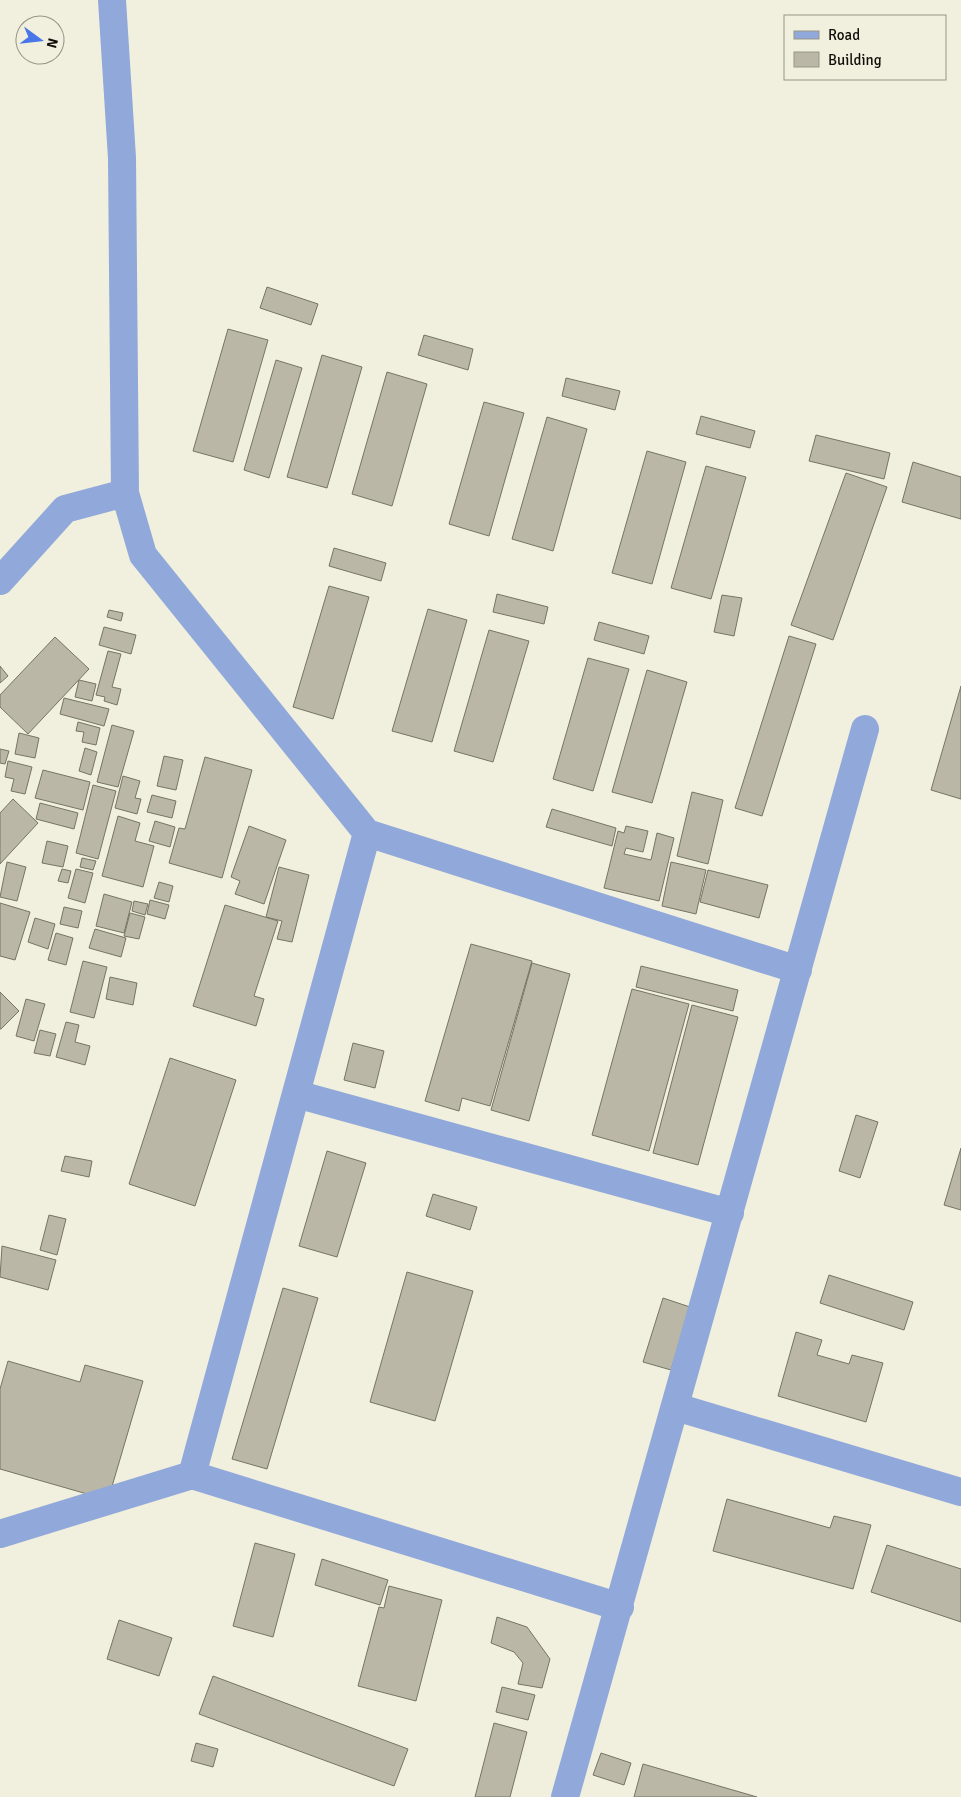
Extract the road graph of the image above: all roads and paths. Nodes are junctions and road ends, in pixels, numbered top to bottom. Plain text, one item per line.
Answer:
1 (112, 0) edge
2 (125, 493) junction
3 (0, 581) edge
4 (865, 729) dead end
5 (366, 833) junction
6 (798, 970) junction
7 (296, 1094) junction
8 (730, 1213) junction
9 (676, 1407) junction
10 (192, 1475) junction
11 (961, 1492) edge
12 (0, 1534) edge
13 (620, 1607) junction
14 (565, 1797) edge

1 - 2 street
2 - 3 street
2 - 5 street
4 - 6 street
5 - 6 street
5 - 7 street
6 - 8 street
7 - 8 street
7 - 10 street
8 - 9 street
9 - 11 street
9 - 13 street
10 - 12 street
10 - 13 street
13 - 14 street

